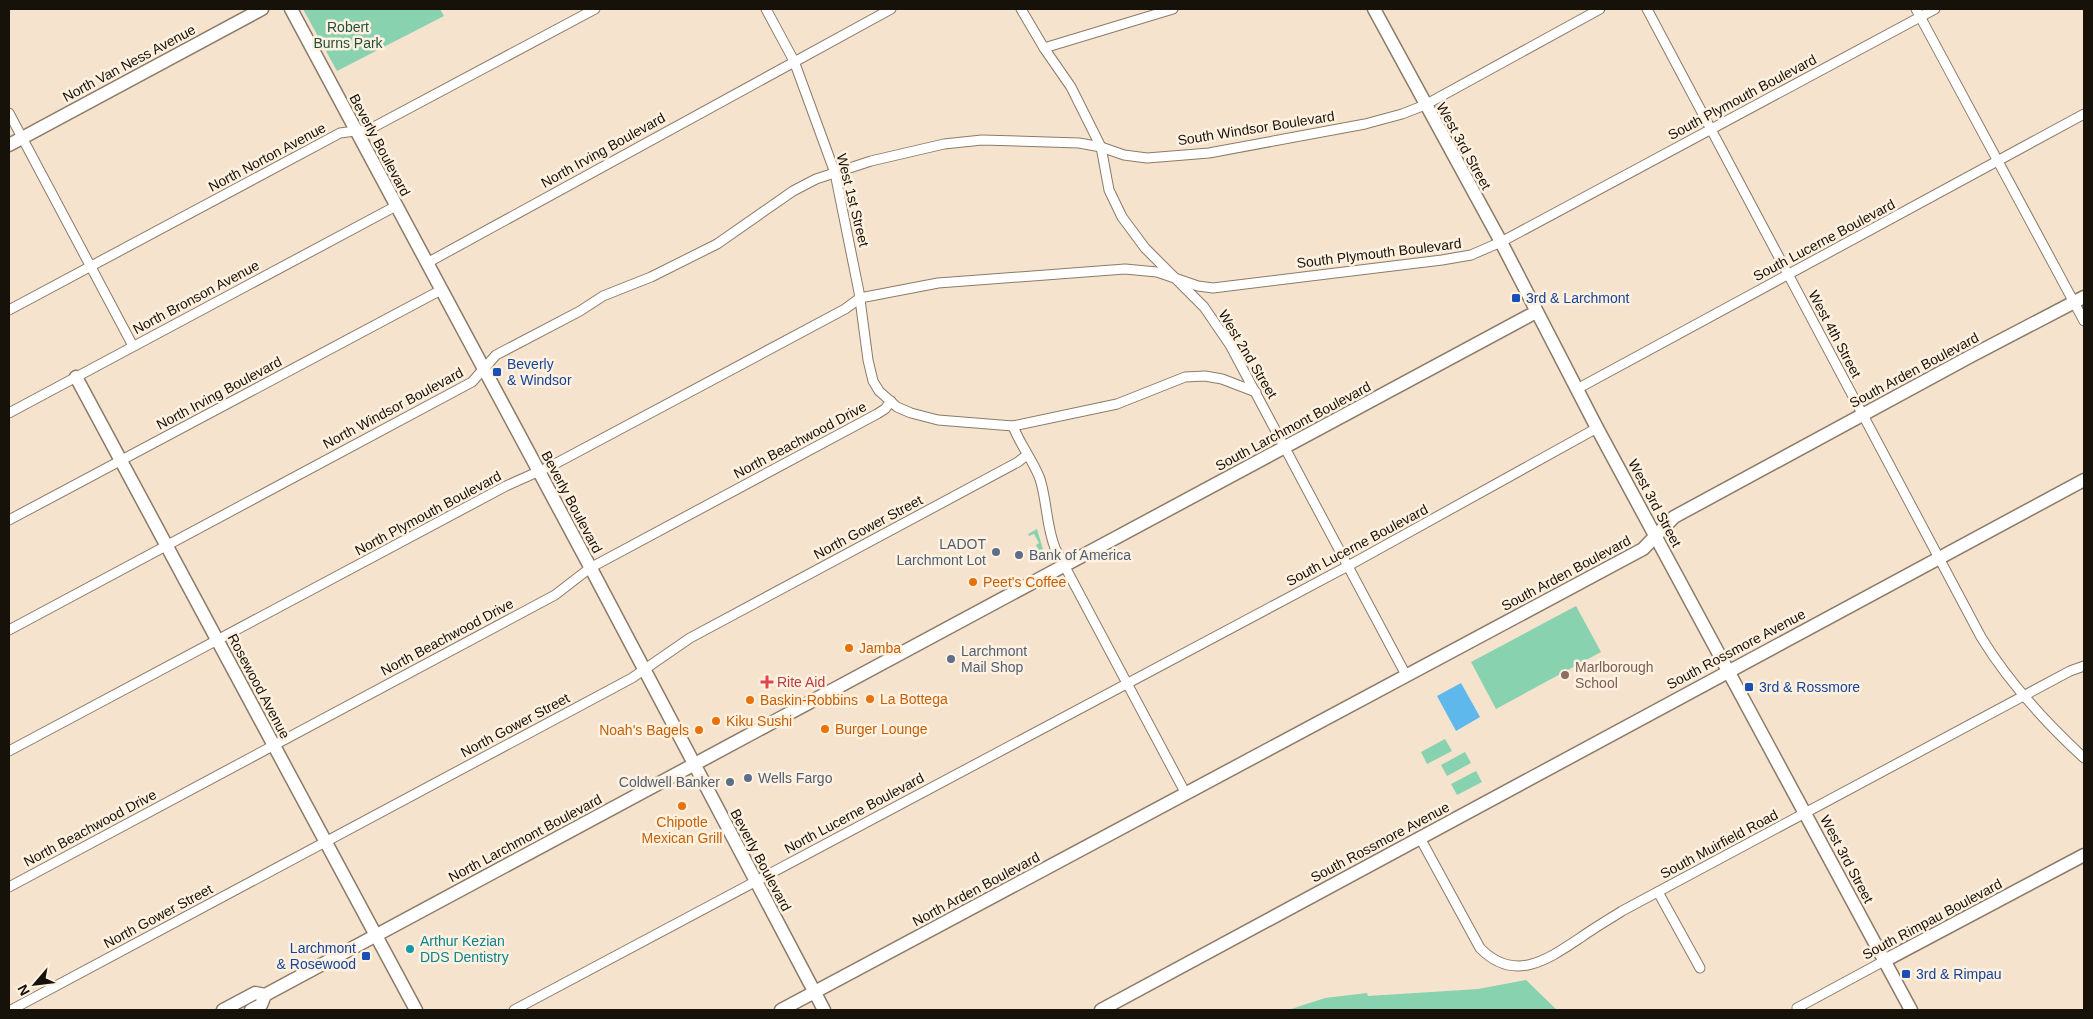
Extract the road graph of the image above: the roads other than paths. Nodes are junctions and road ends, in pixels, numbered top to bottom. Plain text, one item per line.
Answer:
1 (262, 9) edge
2 (291, 9) edge
3 (595, 9) edge
4 (766, 9) edge
5 (891, 9) edge
6 (1020, 9) edge
7 (1173, 9) edge
8 (1374, 9) edge
9 (1600, 9) edge
10 (1647, 9) edge
11 (1935, 9) edge
12 (1918, 13) edge
13 (1044, 48) junction
14 (794, 61) junction
15 (1425, 105) junction
16 (9, 113) edge
17 (2084, 114) edge
18 (355, 130) junction
19 (1711, 130) junction
20 (22, 138) junction
21 (9, 144) edge
22 (1101, 147) junction
23 (1998, 162) junction
24 (835, 173) junction
25 (396, 206) junction
26 (1501, 242) junction
27 (427, 263) junction
28 (91, 267) junction
29 (1788, 274) junction
30 (1176, 279) junction
31 (441, 290) junction
32 (860, 298) junction
33 (2079, 300) edge
34 (9, 310) edge
35 (1536, 312) junction
36 (2084, 321) edge
37 (133, 346) junction
38 (484, 370) junction
39 (76, 377) junction
40 (1577, 390) junction
41 (1256, 392) junction
42 (891, 401) junction
43 (9, 413) edge
44 (1863, 415) junction
45 (1014, 426) junction
46 (1597, 428) junction
47 (1285, 448) junction
48 (1026, 455) junction
49 (121, 460) junction
50 (539, 472) junction
51 (2084, 480) edge
52 (9, 520) edge
53 (1655, 535) junction
54 (166, 545) junction
55 (1939, 557) junction
56 (1348, 566) junction
57 (1064, 567) junction
58 (590, 568) junction
59 (9, 630) edge
60 (218, 640) junction
61 (2084, 666) edge
62 (644, 670) junction
63 (1728, 671) junction
64 (1406, 676) junction
65 (1127, 682) junction
66 (2023, 696) junction
67 (274, 745) junction
68 (9, 751) edge
69 (2084, 758) edge
70 (694, 765) junction
71 (1186, 794) junction
72 (1806, 813) junction
73 (1420, 838) junction
74 (326, 842) junction
75 (2084, 855) edge
76 (755, 881) junction
77 (9, 887) edge
78 (1658, 892) junction
79 (376, 936) junction
80 (1884, 960) junction
81 (1700, 968) dead end
82 (814, 993) junction
83 (265, 995) junction
84 (11, 1010) edge
85 (223, 1010) edge
86 (251, 1010) edge
87 (416, 1010) edge
88 (514, 1010) edge
89 (781, 1010) edge
90 (824, 1010) edge
91 (1101, 1010) edge
92 (1798, 1010) edge
93 (1911, 1010) edge

1 - 20 street, North Van Ness Avenue
2 - 18 street, Beverly Boulevard
3 - 18 street, North Norton Avenue
4 - 14 street, West 1st Street
5 - 14 street, North Irving Boulevard
6 - 13 street, West 2nd Street
7 - 13 street
8 - 15 street, West 3rd Street
9 - 15 street, South Windsor Boulevard
10 - 19 street, West 4th Street
11 - 12 street, South Plymouth Boulevard
12 - 19 street, South Plymouth Boulevard
12 - 23 street
13 - 22 street, West 2nd Street
14 - 24 street, West 1st Street
14 - 27 street, North Irving Boulevard
15 - 22 street, South Windsor Boulevard
15 - 26 street, West 3rd Street
16 - 20 street
17 - 23 street, South Lucerne Boulevard
18 - 25 street, Beverly Boulevard
18 - 28 street, North Norton Avenue
19 - 26 street, South Plymouth Boulevard
19 - 29 street, West 4th Street
20 - 21 street, North Van Ness Avenue
20 - 28 street
22 - 24 street, South Windsor Boulevard
22 - 30 street, West 2nd Street
23 - 29 street, South Lucerne Boulevard
23 - 33 street
24 - 32 street, West 1st Street
24 - 38 street, North Windsor Boulevard
25 - 27 street, Beverly Boulevard
25 - 37 street, North Bronson Avenue
26 - 30 street, South Plymouth Boulevard
26 - 35 street, West 3rd Street
27 - 31 street, Beverly Boulevard
28 - 34 street, North Norton Avenue
28 - 37 street
29 - 40 street, South Lucerne Boulevard
29 - 44 street, West 4th Street
30 - 32 street, South Plymouth Boulevard
30 - 41 street, West 2nd Street
31 - 38 street, Beverly Boulevard
31 - 49 street, North Irving Boulevard
32 - 42 street, West 1st Street
32 - 50 street, North Plymouth Boulevard
33 - 36 street
33 - 44 street, South Arden Boulevard
35 - 40 street, West 3rd Street
35 - 47 street, South Larchmont Boulevard
37 - 39 street, North Bronson Avenue
38 - 50 street, Beverly Boulevard
38 - 54 street, North Windsor Boulevard
39 - 43 street, North Bronson Avenue
39 - 49 street, Rosewood Avenue
40 - 46 street, West 3rd Street
41 - 45 street, West 1st Street
41 - 47 street, West 2nd Street
42 - 45 street, West 1st Street
42 - 58 street, North Beachwood Drive
44 - 53 street, South Arden Boulevard
44 - 55 street, West 4th Street
45 - 48 street
46 - 53 street, West 3rd Street
46 - 56 street, South Lucerne Boulevard
47 - 56 street, West 2nd Street
47 - 57 street, South Larchmont Boulevard
48 - 57 street
48 - 62 street, North Gower Street
49 - 52 street, North Irving Boulevard
49 - 54 street, Rosewood Avenue
50 - 58 street, Beverly Boulevard
50 - 60 street, North Plymouth Boulevard
51 - 55 street, South Rossmore Avenue
53 - 63 street, West 3rd Street
53 - 64 street, South Arden Boulevard
54 - 59 street, North Windsor Boulevard
54 - 60 street, Rosewood Avenue
55 - 63 street, South Rossmore Avenue
55 - 66 street, West 4th Street
56 - 64 street, West 2nd Street
56 - 65 street, South Lucerne Boulevard
57 - 65 street
57 - 70 street, North Larchmont Boulevard
58 - 62 street, Beverly Boulevard
58 - 67 street, North Beachwood Drive
60 - 67 street, Rosewood Avenue
60 - 68 street, North Plymouth Boulevard
61 - 66 street, South Muirfield Road
62 - 70 street, Beverly Boulevard
62 - 74 street, North Gower Street
63 - 72 street, West 3rd Street
63 - 73 street, South Rossmore Avenue
64 - 71 street, South Arden Boulevard
65 - 71 street
65 - 76 street, North Lucerne Boulevard
66 - 69 street, West 4th Street
66 - 72 street, South Muirfield Road
67 - 74 street, Rosewood Avenue
67 - 77 street, North Beachwood Drive
70 - 76 street, Beverly Boulevard
70 - 79 street, North Larchmont Boulevard
71 - 82 street, North Arden Boulevard
72 - 78 street, South Muirfield Road
72 - 80 street, West 3rd Street
73 - 78 street, South Muirfield Road
73 - 91 street, South Rossmore Avenue
74 - 79 street, Rosewood Avenue
74 - 84 street, North Gower Street
75 - 80 street, South Rimpau Boulevard
76 - 82 street, Beverly Boulevard
76 - 88 street, North Lucerne Boulevard
78 - 81 street
79 - 83 street, North Larchmont Boulevard
79 - 87 street, Rosewood Avenue
80 - 92 street, South Rimpau Boulevard
80 - 93 street, West 3rd Street
82 - 89 street, North Arden Boulevard
82 - 90 street, Beverly Boulevard
83 - 85 street, North Larchmont Boulevard
83 - 86 street, North Larchmont Boulevard

